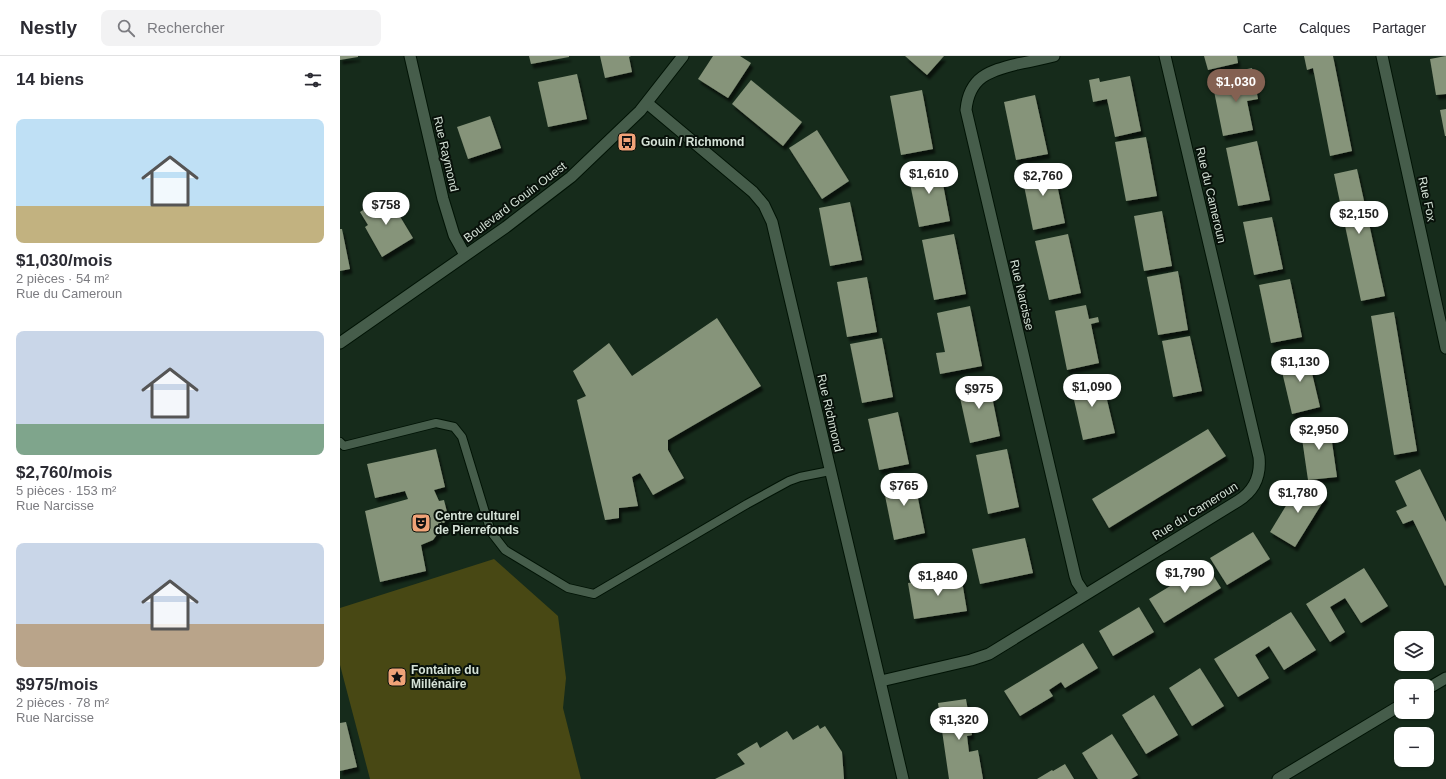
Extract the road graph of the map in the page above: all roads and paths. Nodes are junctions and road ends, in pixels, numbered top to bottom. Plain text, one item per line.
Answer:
1 (410, 56) edge
2 (683, 56) edge
3 (1054, 56) edge
4 (1164, 56) edge
5 (1382, 56) edge
6 (647, 103) junction
7 (465, 255) junction
8 (340, 343) edge
9 (1446, 348) edge
10 (340, 442) edge
11 (830, 471) junction
12 (1085, 594) junction
13 (1446, 678) edge
14 (881, 681) junction
15 (1434, 685) edge
16 (1394, 709) edge
17 (903, 779) edge
18 (1278, 779) edge

1 - 7 street, Rue Raymond
2 - 6 street, Boulevard Gouin Ouest
3 - 12 street, Rue Narcisse
4 - 12 street, Rue du Cameroun
5 - 9 street, Rue Fox
6 - 7 street, Boulevard Gouin Ouest
6 - 11 street, Rue Richmond
7 - 8 street, Boulevard Gouin Ouest
10 - 11 lane
11 - 14 street, Rue Richmond
12 - 14 street, Rue du Cameroun
13 - 15 street
14 - 17 street, Rue Richmond
16 - 18 street

